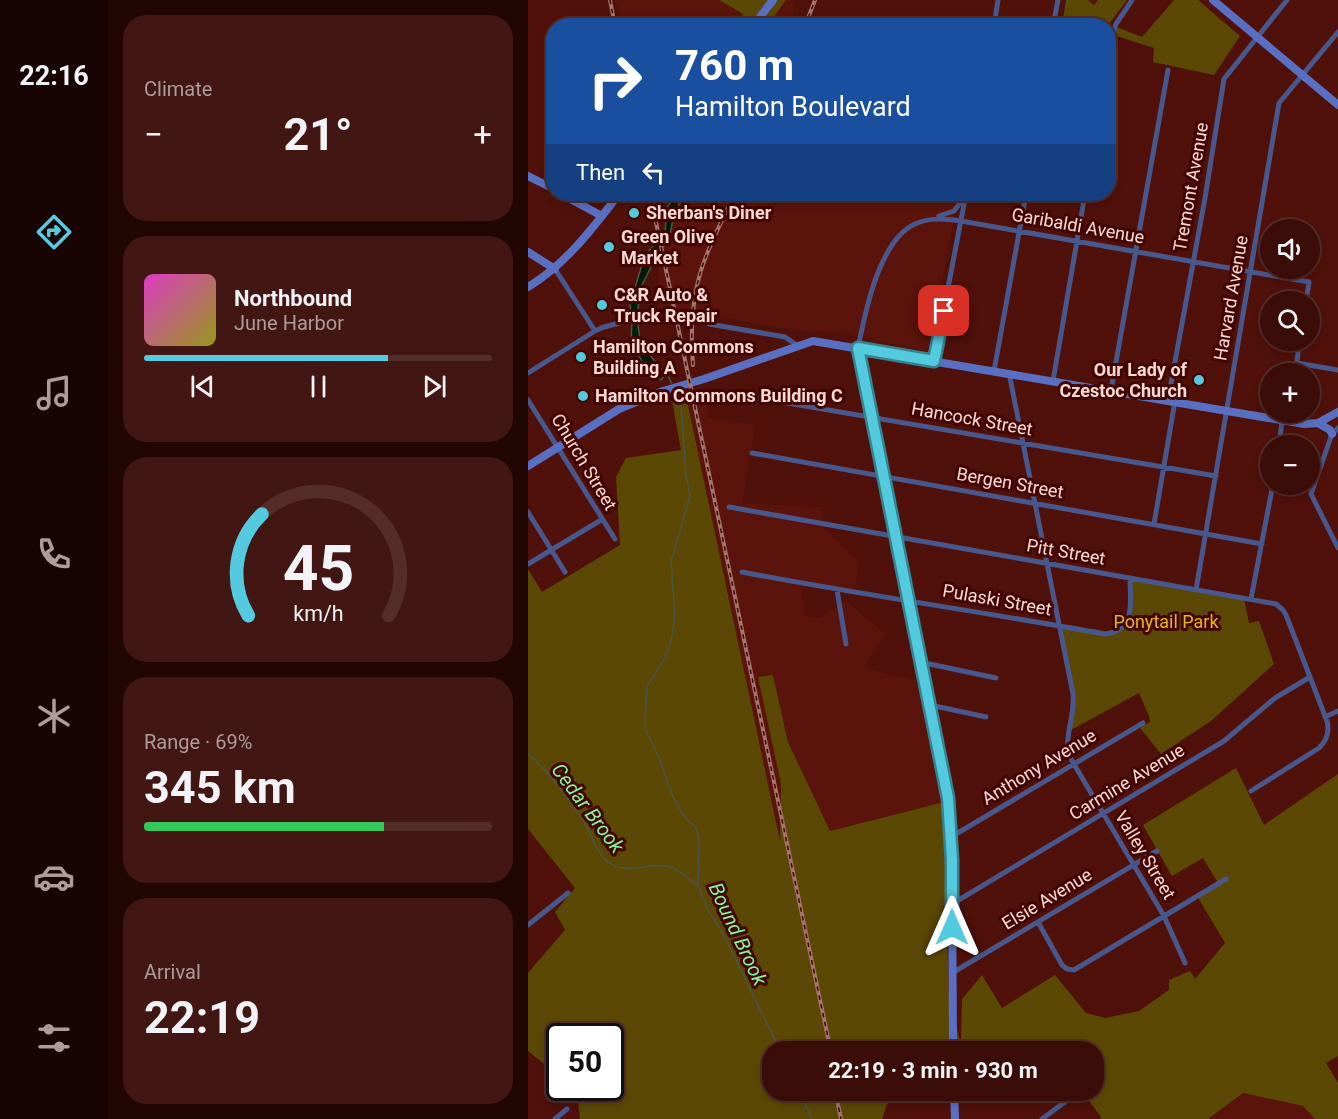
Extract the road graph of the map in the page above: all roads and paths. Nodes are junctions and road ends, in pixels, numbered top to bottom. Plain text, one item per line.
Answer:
1 (773, 0) edge
2 (999, 0) edge
3 (1058, 0) edge
4 (1132, 0) edge
5 (1213, 0) edge
6 (1287, 0) edge
7 (759, 18) edge
8 (996, 18) edge
9 (1055, 18) edge
10 (1116, 24) edge
11 (1338, 32) edge
12 (1256, 38) junction
13 (1168, 70) dead end
14 (1302, 75) junction
15 (1338, 105) edge
16 (528, 176) edge
17 (546, 185) edge
18 (574, 201) edge
19 (613, 201) edge
20 (961, 201) edge
21 (964, 201) edge
22 (1025, 201) edge
23 (1084, 201) edge
24 (602, 216) junction
25 (934, 219) junction
26 (962, 221) junction
27 (1020, 232) junction
28 (1078, 243) junction
29 (1135, 251) junction
30 (528, 252) edge
31 (1194, 262) junction
32 (555, 269) junction
33 (1251, 272) junction
34 (528, 287) edge
35 (1308, 291) edge
36 (623, 322) dead end
37 (709, 324) dead end
38 (596, 331) junction
39 (798, 346) junction
40 (858, 348) junction
41 (1299, 351) edge
42 (934, 361) junction
43 (1297, 363) edge
44 (1320, 367) edge
45 (1338, 370) edge
46 (994, 371) junction
47 (528, 373) edge
48 (1009, 374) junction
49 (1053, 381) junction
50 (1111, 390) junction
51 (722, 392) dead end
52 (528, 400) edge
53 (1171, 400) junction
54 (1227, 411) junction
55 (1337, 414) edge
56 (871, 417) junction
57 (1260, 417) edge
58 (1320, 422) edge
59 (1297, 423) edge
60 (1318, 423) joint
61 (1335, 431) edge
62 (1023, 443) junction
63 (558, 447) junction
64 (752, 453) dead end
65 (528, 466) edge
66 (1163, 466) junction
67 (883, 476) junction
68 (1216, 476) junction
69 (1271, 495) edge
70 (1034, 502) junction
71 (729, 507) dead end
72 (528, 512) edge
73 (601, 520) junction
74 (1154, 524) junction
75 (1207, 534) junction
76 (896, 537) junction
77 (615, 539) dead end
78 (1262, 543) junction
79 (1338, 548) edge
80 (551, 550) junction
81 (1047, 563) junction
82 (528, 564) edge
83 (565, 572) dead end
84 (742, 572) dead end
85 (1130, 578) junction
86 (837, 590) junction
87 (1196, 590) junction
88 (1251, 599) junction
89 (908, 600) junction
90 (1059, 626) junction
91 (846, 644) dead end
92 (920, 662) junction
93 (1310, 677) junction
94 (996, 678) dead end
95 (930, 705) junction
96 (1338, 711) edge
97 (986, 717) dead end
98 (1325, 717) junction
99 (1143, 723) dead end
100 (1073, 764) junction
101 (1251, 791) dead end
102 (1103, 814) junction
103 (951, 837) junction
104 (1157, 851) dead end
105 (1133, 865) junction
106 (1226, 879) dead end
107 (568, 893) dead end
108 (952, 904) junction
109 (1164, 916) junction
110 (1038, 922) junction
111 (528, 925) edge
112 (1185, 963) dead end
113 (952, 972) junction
114 (953, 1041) edge
115 (954, 1101) edge
116 (1066, 1101) edge
117 (567, 1109) dead end
118 (555, 1119) edge
119 (955, 1119) edge
120 (1042, 1119) edge

1 - 7 main road
2 - 8 street
3 - 9 street
4 - 10 street
5 - 12 main road
6 - 12 street, Tremont Avenue
11 - 14 street, Harvard Avenue
12 - 14 main road
12 - 31 street, Tremont Avenue
13 - 29 street
14 - 15 main road
14 - 33 street, Harvard Avenue
16 - 17 main road
18 - 24 main road
19 - 24 main road
20 - 25 street
21 - 26 street
22 - 27 street
23 - 28 street
24 - 32 main road
25 - 26 street, Garibaldi Avenue
25 - 40 street
26 - 27 street, Garibaldi Avenue
26 - 42 street
27 - 28 street, Garibaldi Avenue
27 - 46 street
28 - 29 street, Garibaldi Avenue
28 - 49 street
29 - 31 street, Garibaldi Avenue
29 - 50 street
30 - 32 main road
31 - 33 street, Garibaldi Avenue
31 - 53 street, Tremont Avenue
32 - 34 main road
32 - 38 street
33 - 35 street, Garibaldi Avenue
33 - 54 street, Harvard Avenue
36 - 38 street
37 - 39 street
38 - 47 street
39 - 40 main road
39 - 63 main road
40 - 42 main road
40 - 56 main road
41 - 43 street
42 - 46 main road
44 - 45 street
46 - 48 main road
48 - 49 main road
48 - 62 street, Valley Street
49 - 50 main road
50 - 53 main road
51 - 56 street, Hancock Street
52 - 63 street, Church Street
53 - 54 main road
53 - 66 street, Tremont Avenue
54 - 57 main road
54 - 68 street, Harvard Avenue
55 - 58 main road
56 - 62 street, Hancock Street
56 - 67 main road
59 - 60 main road
60 - 61 main road
61 - 79 street
62 - 66 street, Hancock Street
62 - 70 street, Valley Street
63 - 65 main road
63 - 73 street, Church Street
64 - 67 street, Bergen Street
66 - 68 street, Hancock Street
66 - 74 street, Tremont Avenue
67 - 70 street, Bergen Street
67 - 76 main road
68 - 75 street, Harvard Avenue
69 - 78 street
70 - 74 street, Bergen Street
70 - 81 street, Valley Street
71 - 76 street, Pitt Street
72 - 80 street
73 - 77 street, Church Street
73 - 80 street
74 - 75 street, Bergen Street
75 - 78 street, Bergen Street
75 - 87 street, Harvard Avenue
76 - 81 street, Pitt Street
76 - 89 main road
78 - 88 street
80 - 82 street
80 - 83 street
81 - 85 street, Pitt Street
81 - 90 street, Valley Street
84 - 86 street, Pulaski Street
85 - 87 street, Pitt Street
85 - 90 street, Pulaski Street
86 - 89 street, Pulaski Street
86 - 91 street
87 - 88 street, Pitt Street
88 - 93 street, Pitt Street
89 - 90 street, Pulaski Street
89 - 92 main road
90 - 100 street, Valley Street
92 - 94 street
92 - 95 main road
93 - 98 street, Pitt Street
93 - 102 street, Carmine Avenue
95 - 97 street
95 - 103 main road
96 - 98 street
98 - 101 street
99 - 100 street, Anthony Avenue
100 - 102 street, Valley Street
100 - 103 street, Anthony Avenue
102 - 105 street, Valley Street
102 - 108 street, Carmine Avenue
103 - 108 main road
104 - 105 street, Elsie Avenue
105 - 109 street, Valley Street
105 - 110 street, Elsie Avenue
106 - 109 street
107 - 111 street
108 - 113 main road
109 - 110 street
109 - 112 street, Valley Street
110 - 113 street, Elsie Avenue
113 - 114 main road
115 - 119 main road
116 - 120 street
117 - 118 street

